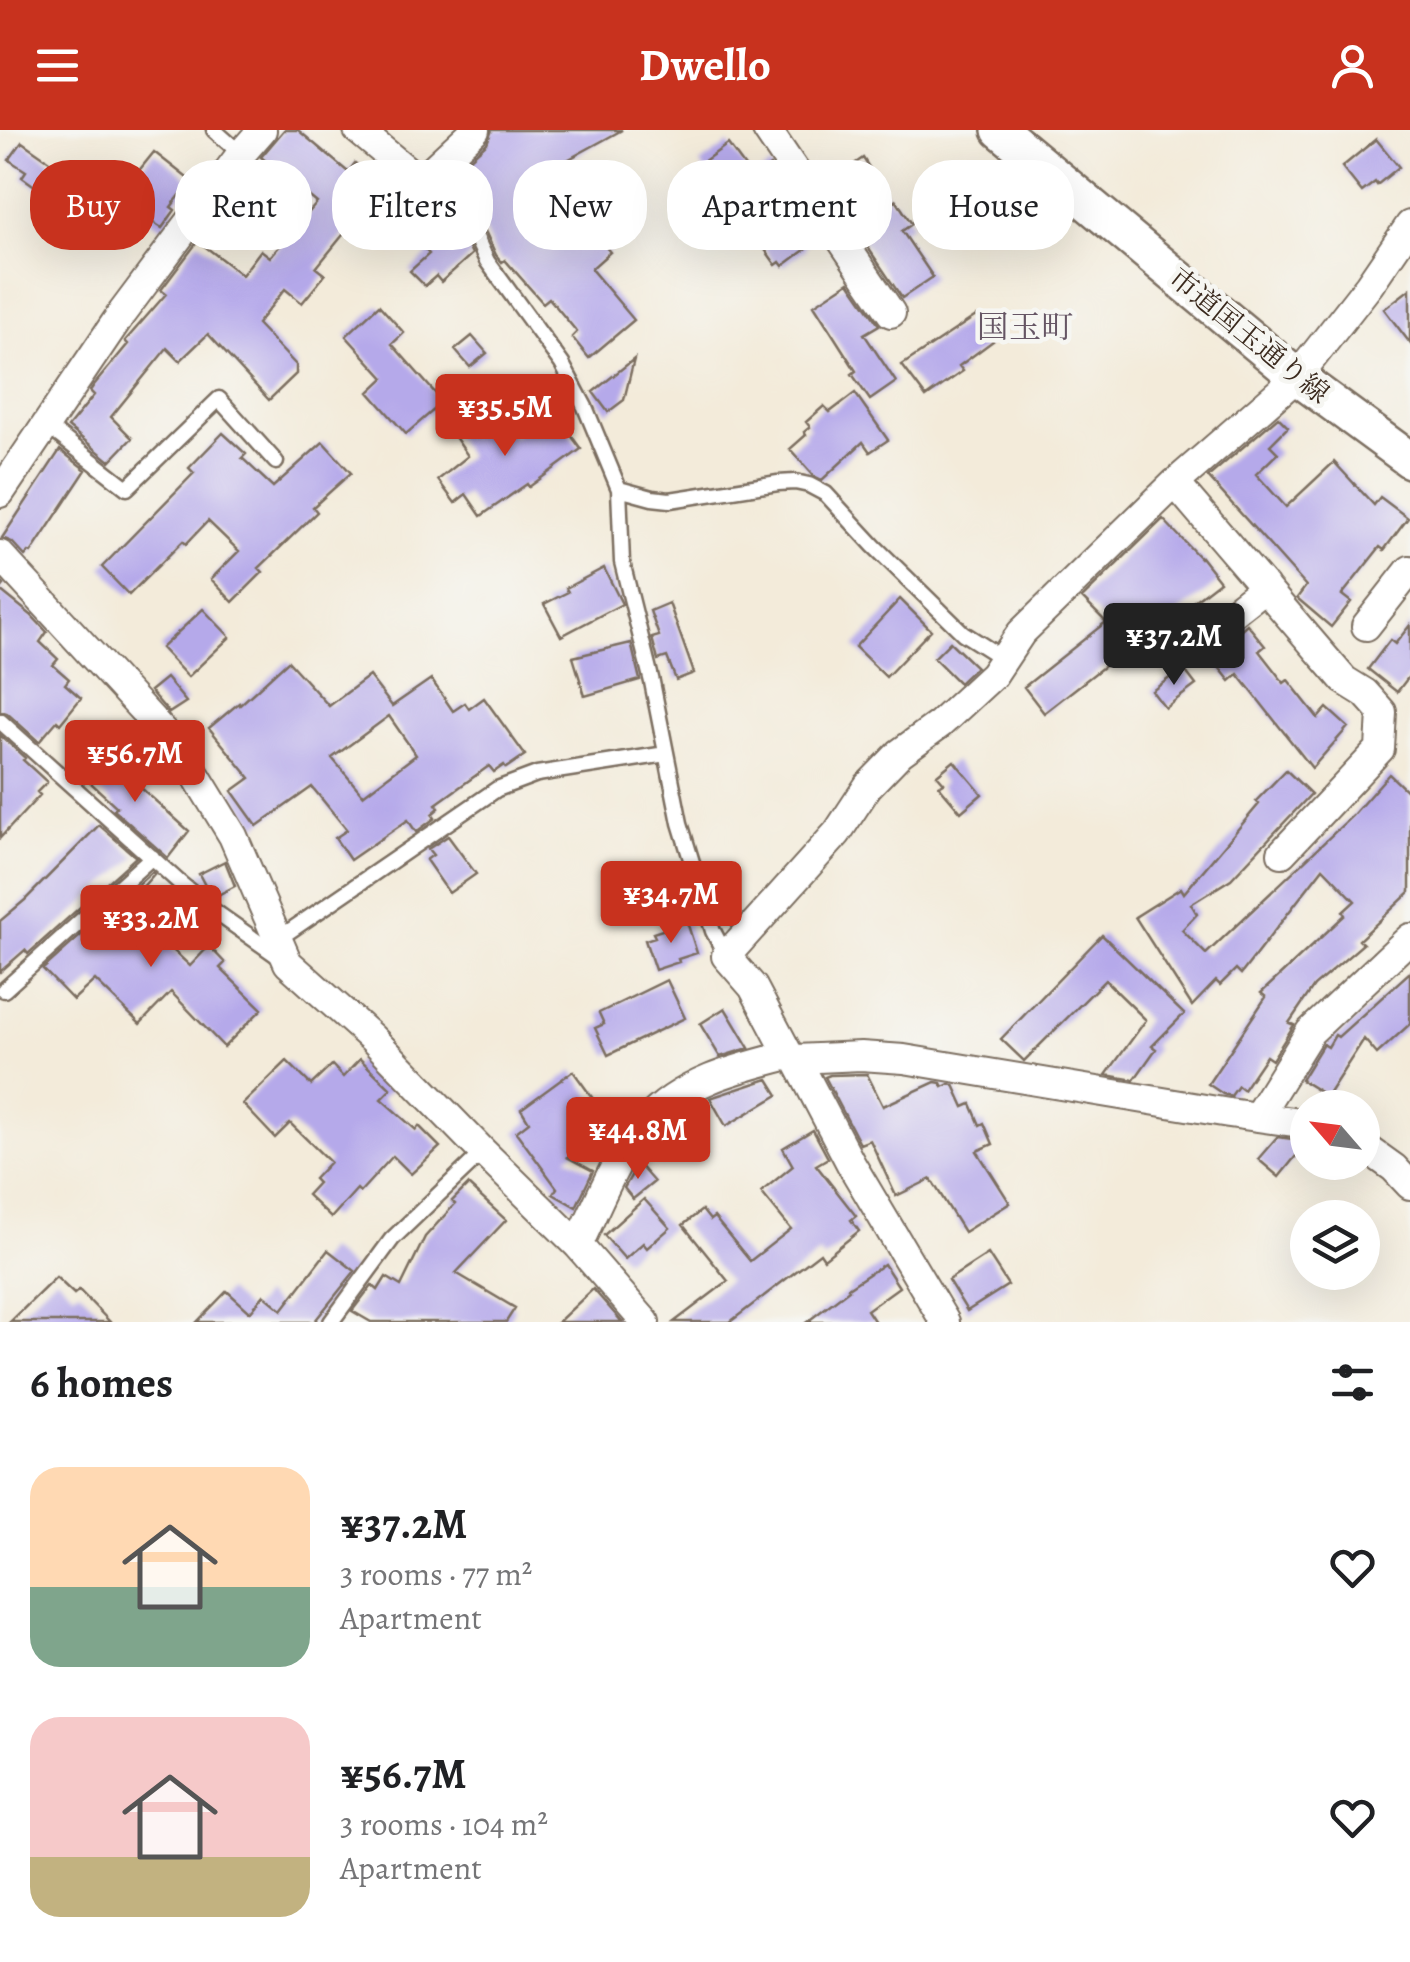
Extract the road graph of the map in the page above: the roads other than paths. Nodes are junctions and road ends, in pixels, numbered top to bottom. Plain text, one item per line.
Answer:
1 (214, 130) edge
2 (262, 130) edge
3 (358, 130) edge
4 (475, 130) edge
5 (767, 130) edge
6 (1000, 130) edge
7 (241, 154) junction
8 (394, 160) edge
9 (443, 160) edge
10 (1410, 225) edge
11 (482, 250) edge
12 (891, 313) dead end
13 (1296, 378) junction
14 (46, 425) junction
15 (1410, 460) edge
16 (276, 462) dead end
17 (1175, 483) junction
18 (619, 489) junction
19 (0, 492) edge
20 (0, 556) edge
21 (1410, 570) edge
22 (1265, 586) junction
23 (1366, 626) dead end
24 (1183, 651) dead end
25 (1004, 660) junction
26 (0, 721) edge
27 (666, 754) junction
28 (1282, 853) dead end
29 (152, 857) junction
30 (1410, 938) edge
31 (283, 951) junction
32 (726, 956) junction
33 (4, 990) dead end
34 (792, 1057) junction
35 (1257, 1116) junction
36 (1290, 1121) edge
37 (483, 1152) junction
38 (1380, 1158) edge
39 (1410, 1185) edge
40 (578, 1245) junction
41 (331, 1322) edge
42 (645, 1322) edge
43 (946, 1322) edge

1 - 7 lane
2 - 7 street
3 - 8 street
4 - 9 street
5 - 12 street
6 - 13 street, 市道国玉通り線
7 - 14 street
10 - 13 street
11 - 18 lane
13 - 15 street, 市道国玉通り線
13 - 17 street
14 - 16 lane
14 - 19 street
17 - 22 street
17 - 25 street
18 - 25 lane
18 - 27 lane
20 - 31 street
21 - 23 street
22 - 24 street
22 - 28 street
25 - 32 street
26 - 29 lane
27 - 31 lane
27 - 32 lane
29 - 31 lane
29 - 33 lane
30 - 35 street
31 - 37 street
32 - 34 street
34 - 35 street
34 - 40 street
34 - 43 street
35 - 36 street
37 - 40 street
37 - 41 lane
38 - 39 street
40 - 42 street

